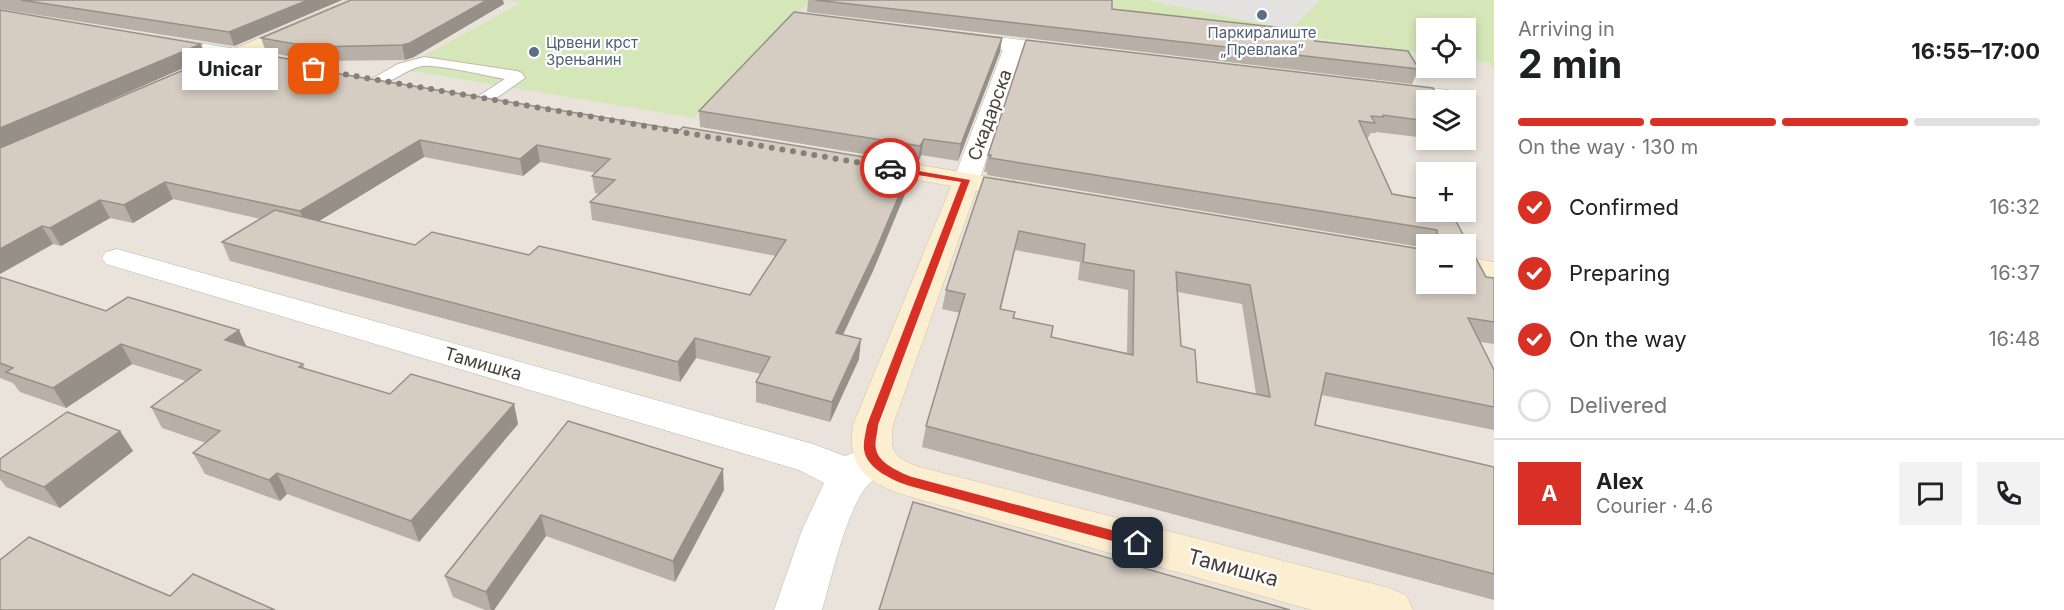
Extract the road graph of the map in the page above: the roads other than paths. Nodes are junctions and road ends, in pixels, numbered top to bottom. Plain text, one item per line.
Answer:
1 (363, 0) edge
2 (932, 35) edge
3 (137, 39) edge
4 (1015, 45) junction
5 (1086, 54) edge
6 (236, 55) junction
7 (273, 62) edge
8 (204, 69) edge
9 (353, 76) edge
10 (376, 81) junction
11 (408, 87) edge
12 (1371, 88) edge
13 (1416, 93) edge
14 (473, 98) joint
15 (518, 106) edge
16 (840, 160) edge
17 (966, 180) junction
18 (1056, 196) edge
19 (117, 258) dead end
20 (1476, 268) edge
21 (1494, 271) edge
22 (861, 468) junction
23 (798, 610) edge
24 (1389, 610) edge

1 - 6 street
2 - 4 street
3 - 6 street
4 - 5 street
4 - 17 street, Скадарска
6 - 7 street
6 - 8 street
9 - 10 street
10 - 11 street
10 - 14 lane
12 - 13 street
14 - 15 street
16 - 17 street
17 - 18 street
17 - 22 street, Скадарска
19 - 22 street, Тамишка
20 - 21 street
22 - 23 street
22 - 24 street, Тамишка

